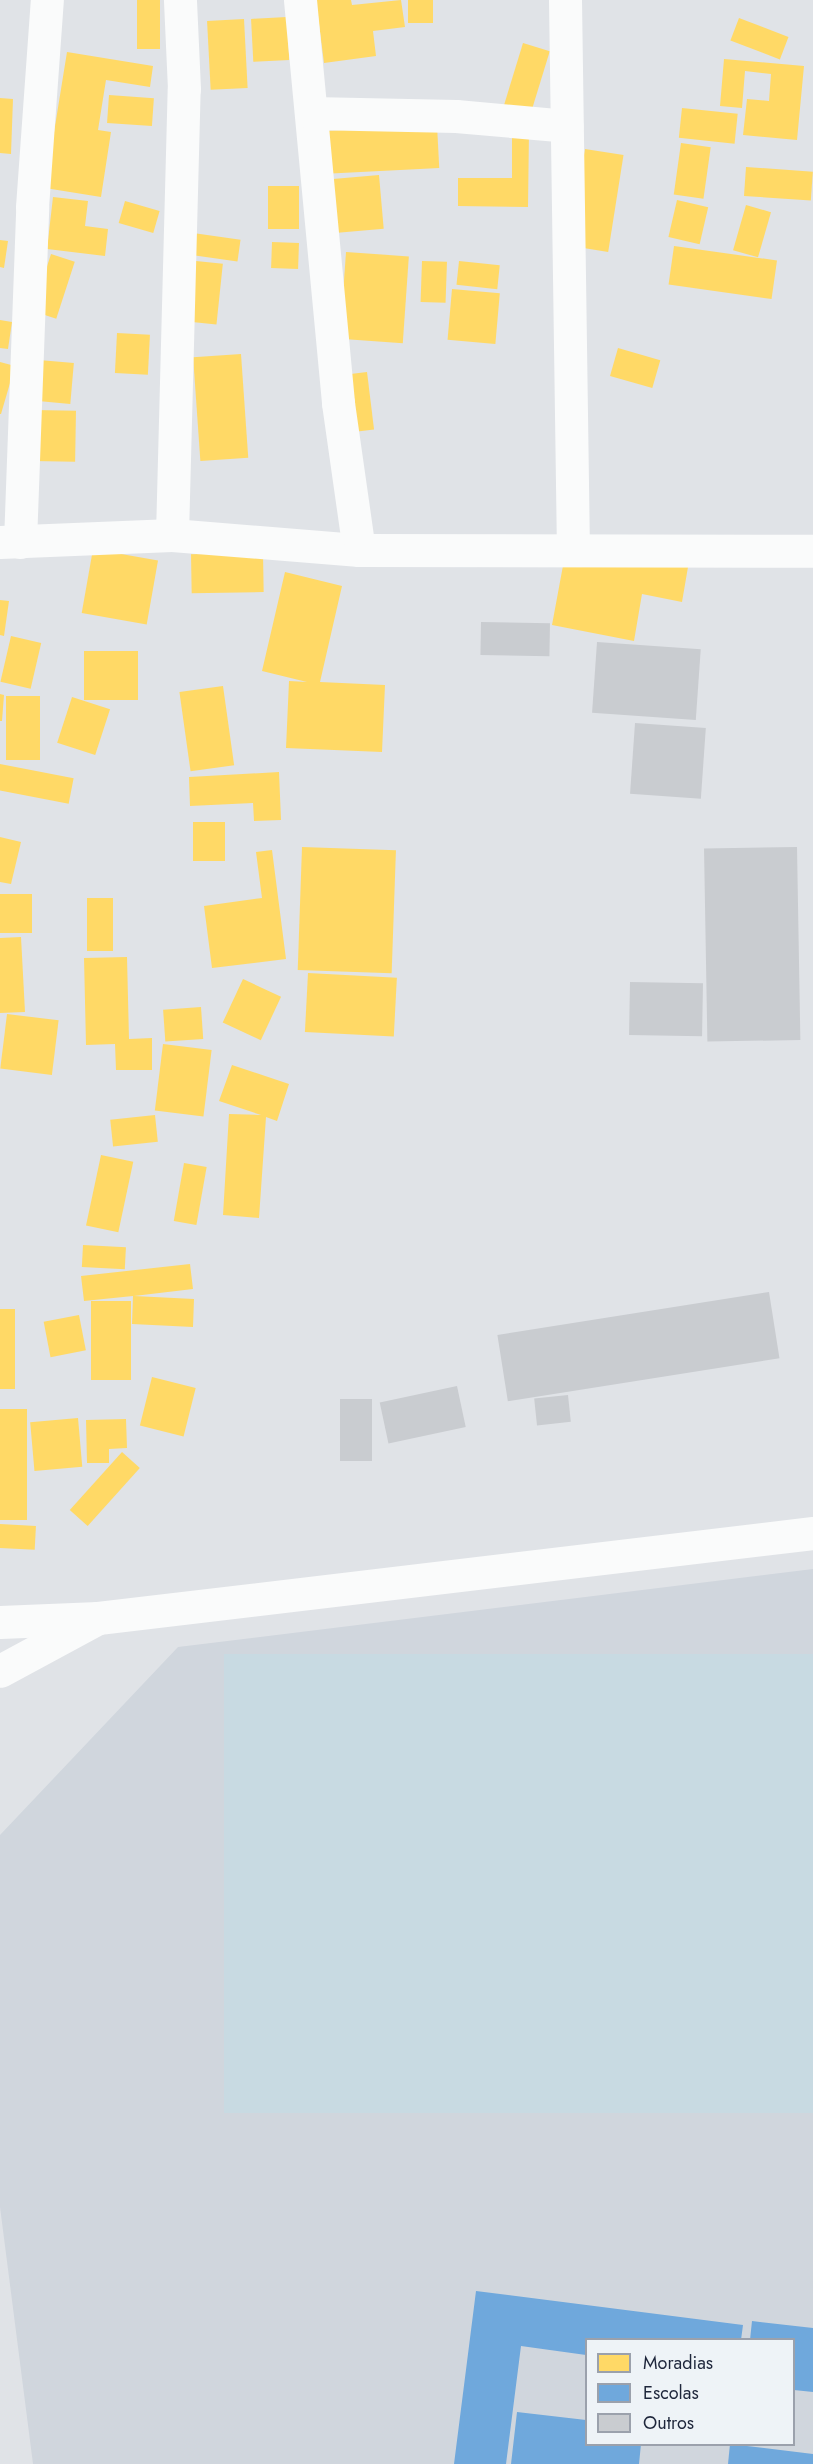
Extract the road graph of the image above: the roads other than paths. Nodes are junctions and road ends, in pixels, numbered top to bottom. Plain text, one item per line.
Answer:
1 (47, 0) edge
2 (180, 0) edge
3 (300, 0) edge
4 (565, 0) edge
5 (311, 113) junction
6 (567, 126) junction
7 (172, 535) junction
8 (10, 542) edge
9 (573, 549) junction
10 (359, 550) junction
11 (813, 551) edge
12 (813, 1533) edge
13 (99, 1618) junction
14 (0, 1622) edge
15 (0, 1671) edge

1 - 8 street
2 - 7 street
3 - 5 street
4 - 6 street
5 - 6 street
5 - 10 street
6 - 9 street
7 - 8 street
7 - 10 street
9 - 10 street
9 - 11 street
12 - 13 street
13 - 14 street
13 - 15 street

